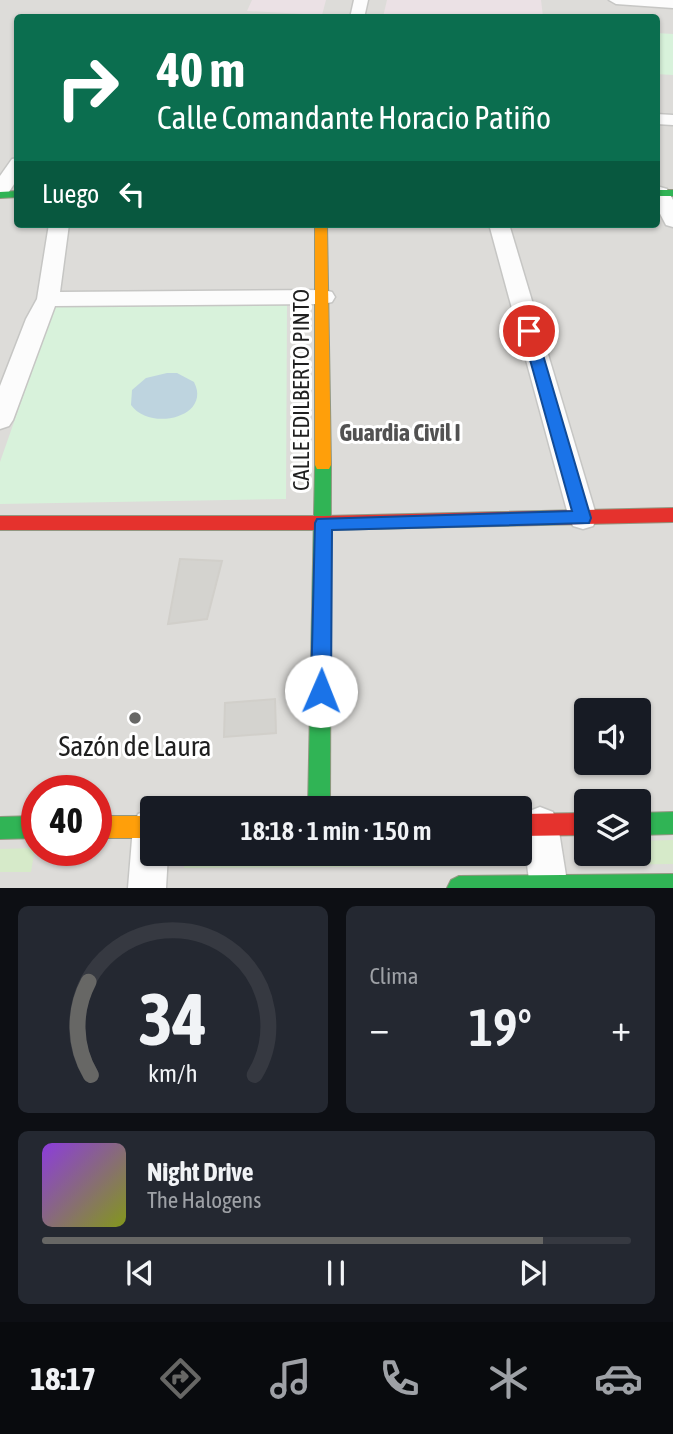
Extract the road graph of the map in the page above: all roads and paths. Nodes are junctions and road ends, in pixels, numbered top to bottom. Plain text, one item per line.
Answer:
1 (616, 0) edge
2 (673, 4) edge
3 (14, 170) edge
4 (0, 193) edge
5 (663, 193) edge
6 (673, 221) edge
7 (58, 228) edge
8 (321, 228) edge
9 (500, 228) edge
10 (324, 297) junction
11 (48, 299) junction
12 (0, 420) edge
13 (673, 515) edge
14 (583, 518) junction
15 (0, 523) edge
16 (324, 523) junction
17 (319, 796) edge
18 (673, 823) edge
19 (574, 824) edge
20 (651, 824) edge
21 (532, 825) edge
22 (21, 827) edge
23 (112, 827) edge
24 (140, 827) edge
25 (0, 828) edge
26 (532, 832) edge
27 (148, 866) edge
28 (673, 886) edge
29 (549, 887) edge
30 (147, 888) edge
31 (458, 888) edge

1 - 2 street
3 - 4 street
5 - 6 street
7 - 11 street
8 - 10 street, CALLE EDILBERTO PINTO
9 - 14 street
10 - 11 street
10 - 16 street, CALLE EDILBERTO PINTO
11 - 12 street
13 - 14 street
14 - 16 street
15 - 16 street
16 - 17 street, CALLE EDILBERTO PINTO
18 - 20 street
19 - 21 street
22 - 25 street
23 - 24 street
26 - 29 street
27 - 30 street
28 - 29 street
29 - 31 street

